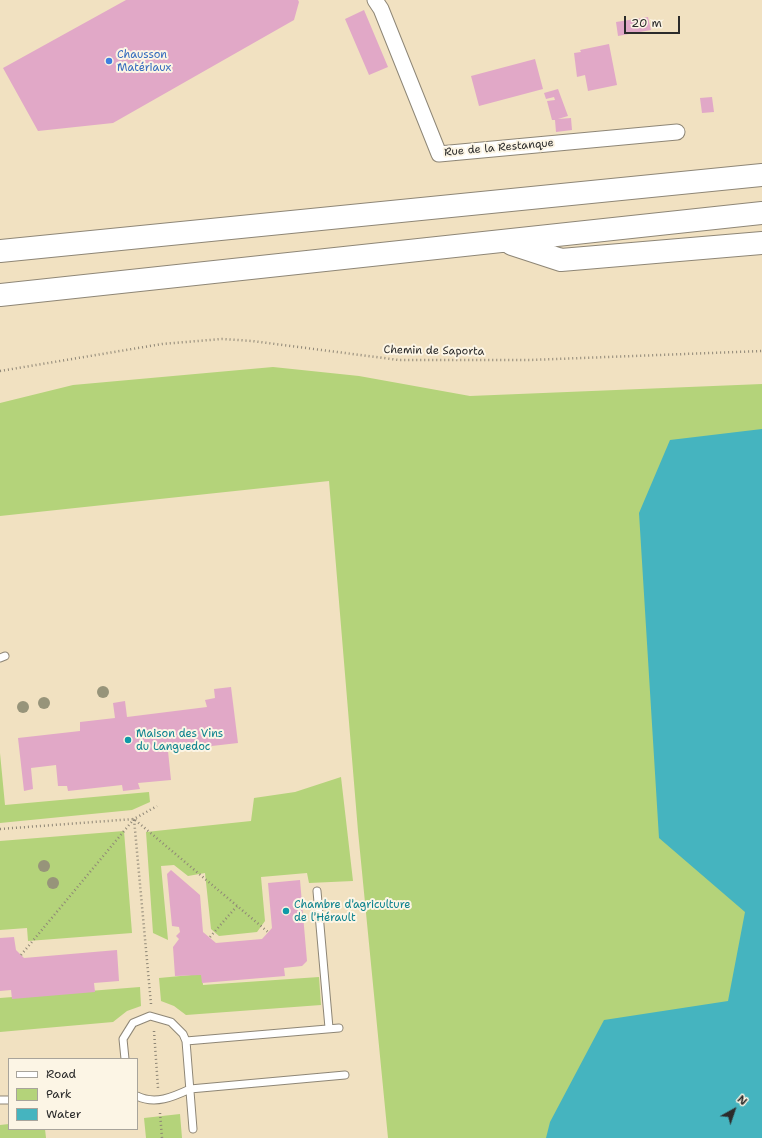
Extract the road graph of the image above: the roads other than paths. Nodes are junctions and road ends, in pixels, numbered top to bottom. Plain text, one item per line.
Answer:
1 (375, 0) edge
2 (677, 132) dead end
3 (762, 175) edge
4 (762, 213) edge
5 (504, 242) junction
6 (762, 243) edge
7 (0, 251) edge
8 (0, 295) edge
9 (317, 891) dead end
10 (329, 1028) junction
11 (339, 1028) dead end
12 (186, 1041) junction
13 (126, 1058) edge
14 (345, 1075) dead end
15 (190, 1089) junction
16 (138, 1096) edge
17 (193, 1129) dead end

1 - 2 street, Rue de la Restanque
3 - 7 highway
4 - 5 highway
5 - 6 highway
5 - 8 highway
9 - 10 lane
10 - 11 lane
10 - 12 lane
12 - 13 lane
12 - 15 lane
14 - 15 lane
15 - 16 lane
15 - 17 lane

